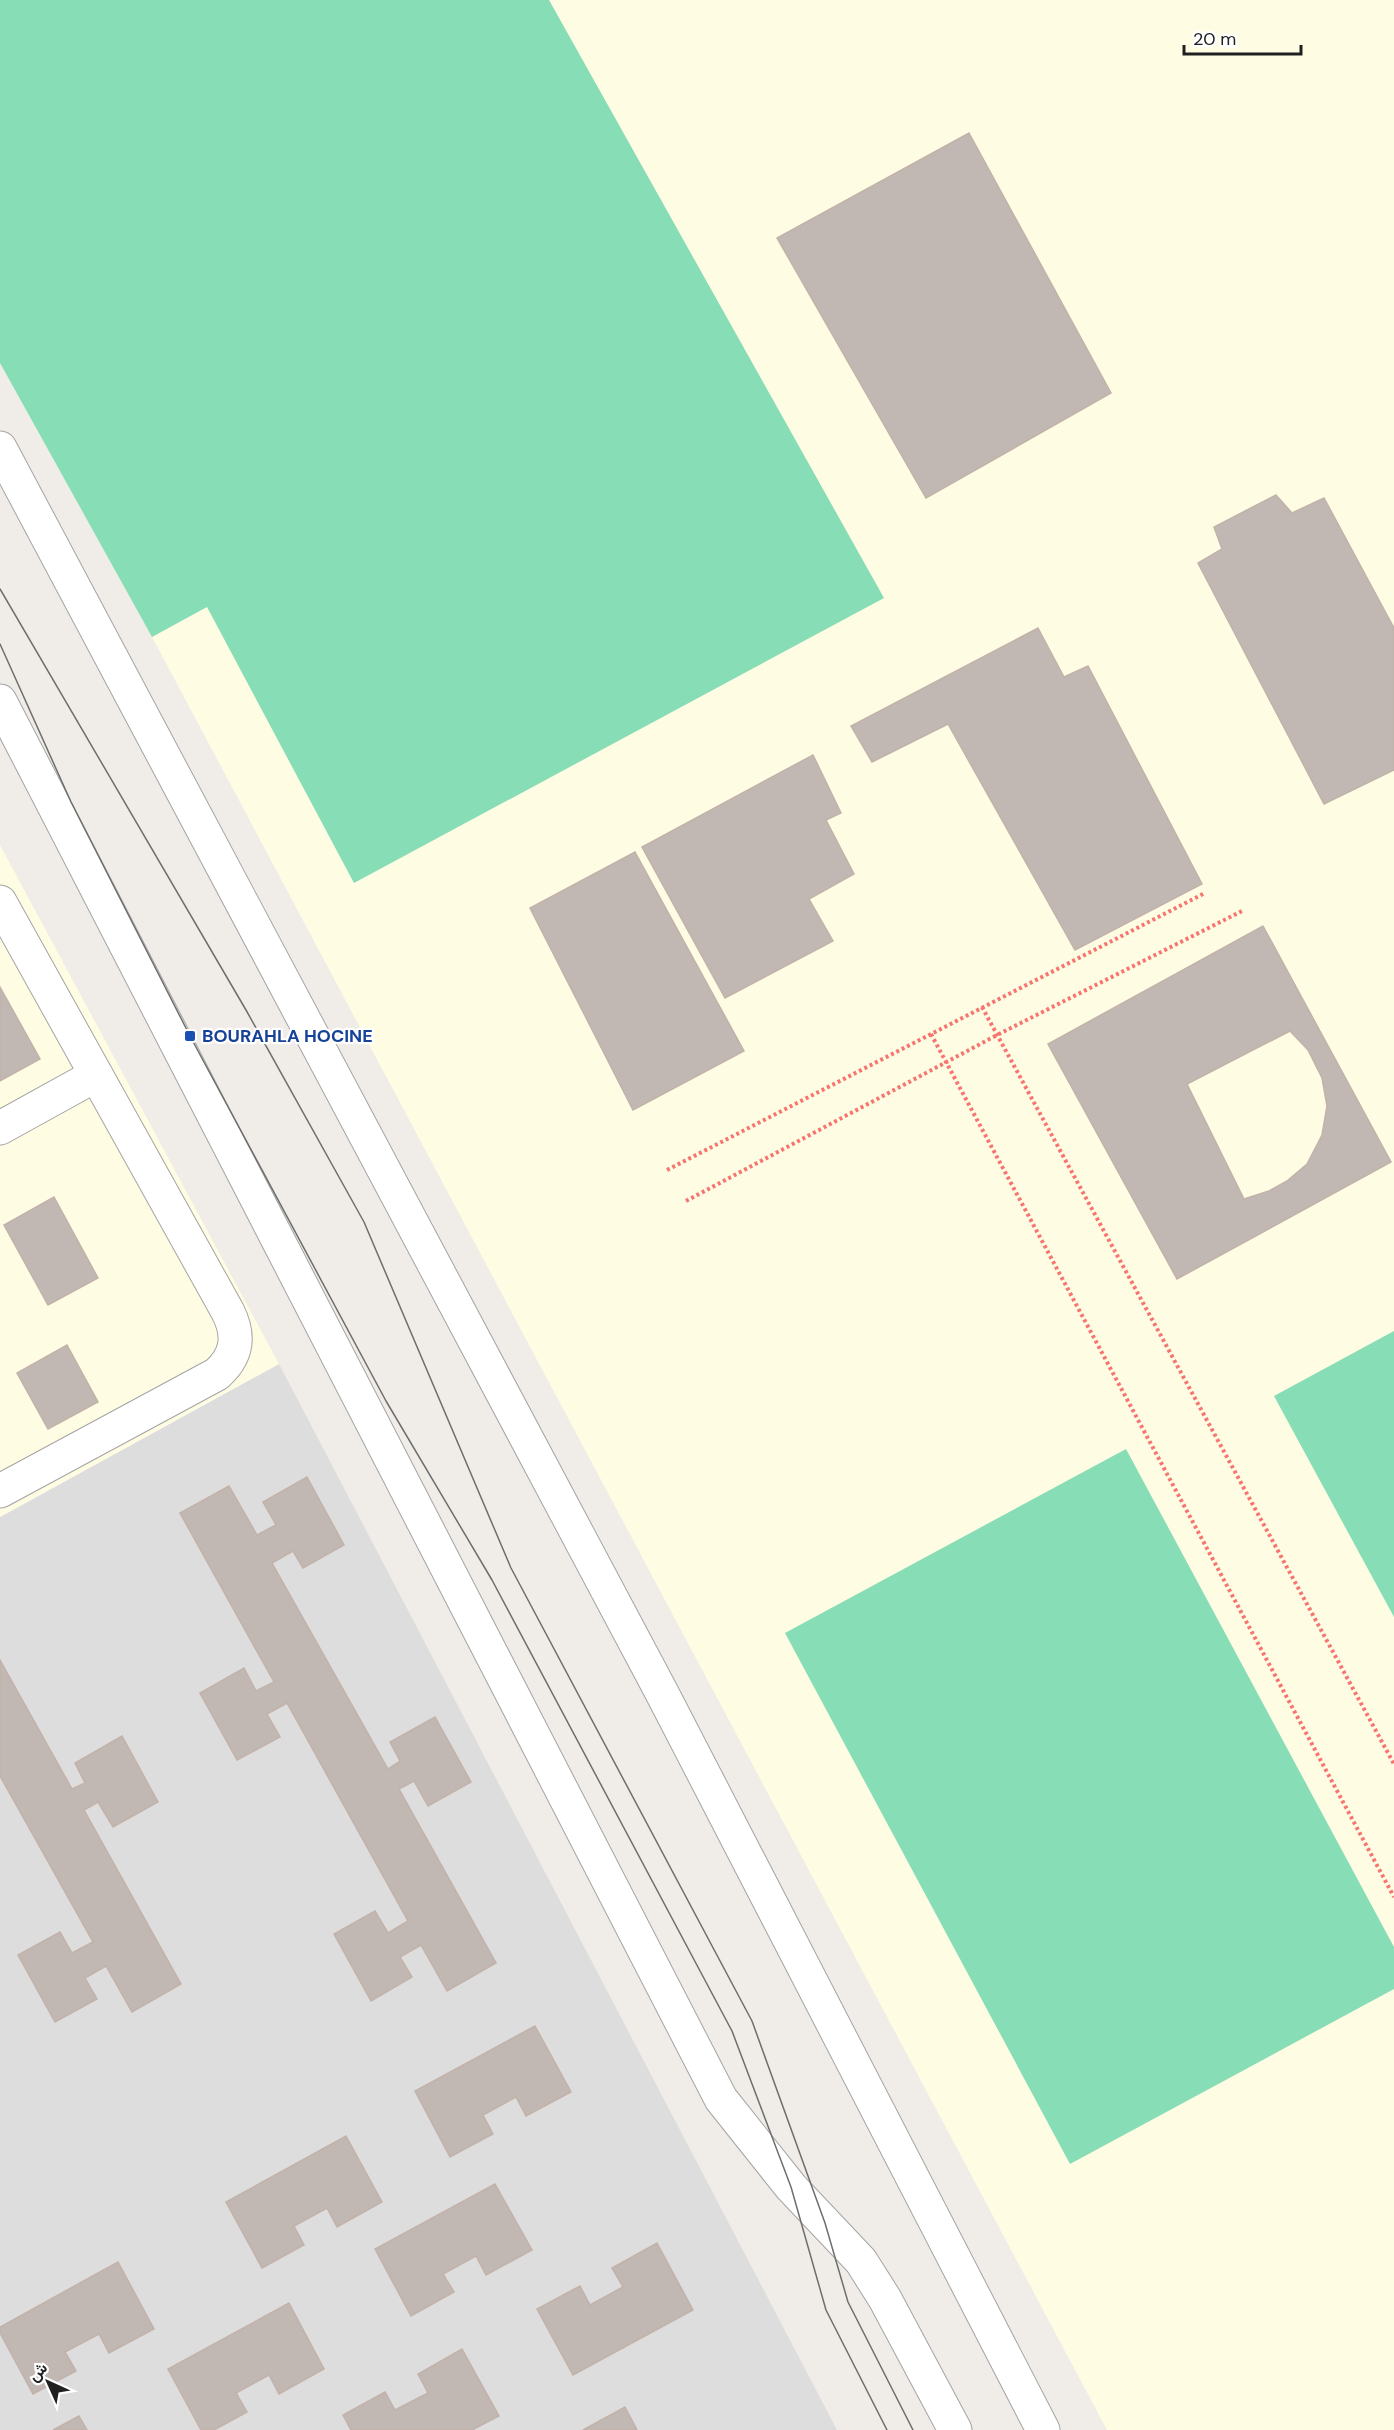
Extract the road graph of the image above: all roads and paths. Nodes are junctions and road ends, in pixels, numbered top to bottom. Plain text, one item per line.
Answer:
1 (0, 448) edge
2 (0, 701) edge
3 (1205, 893) dead end
4 (0, 902) edge
5 (1244, 910) dead end
6 (982, 1007) junction
7 (931, 1034) junction
8 (999, 1034) junction
9 (947, 1062) junction
10 (96, 1075) junction
11 (0, 1128) edge
12 (667, 1170) dead end
13 (686, 1201) dead end
14 (0, 1491) edge
15 (1394, 1764) edge
16 (1394, 1897) edge
17 (955, 2430) edge
18 (1043, 2430) edge

1 - 18 street
2 - 17 street
3 - 6 path
4 - 10 street
5 - 8 path
6 - 7 path
6 - 8 path
7 - 9 path
7 - 12 path
8 - 9 path
8 - 15 path
9 - 13 path
9 - 16 path
10 - 11 street
10 - 14 street

